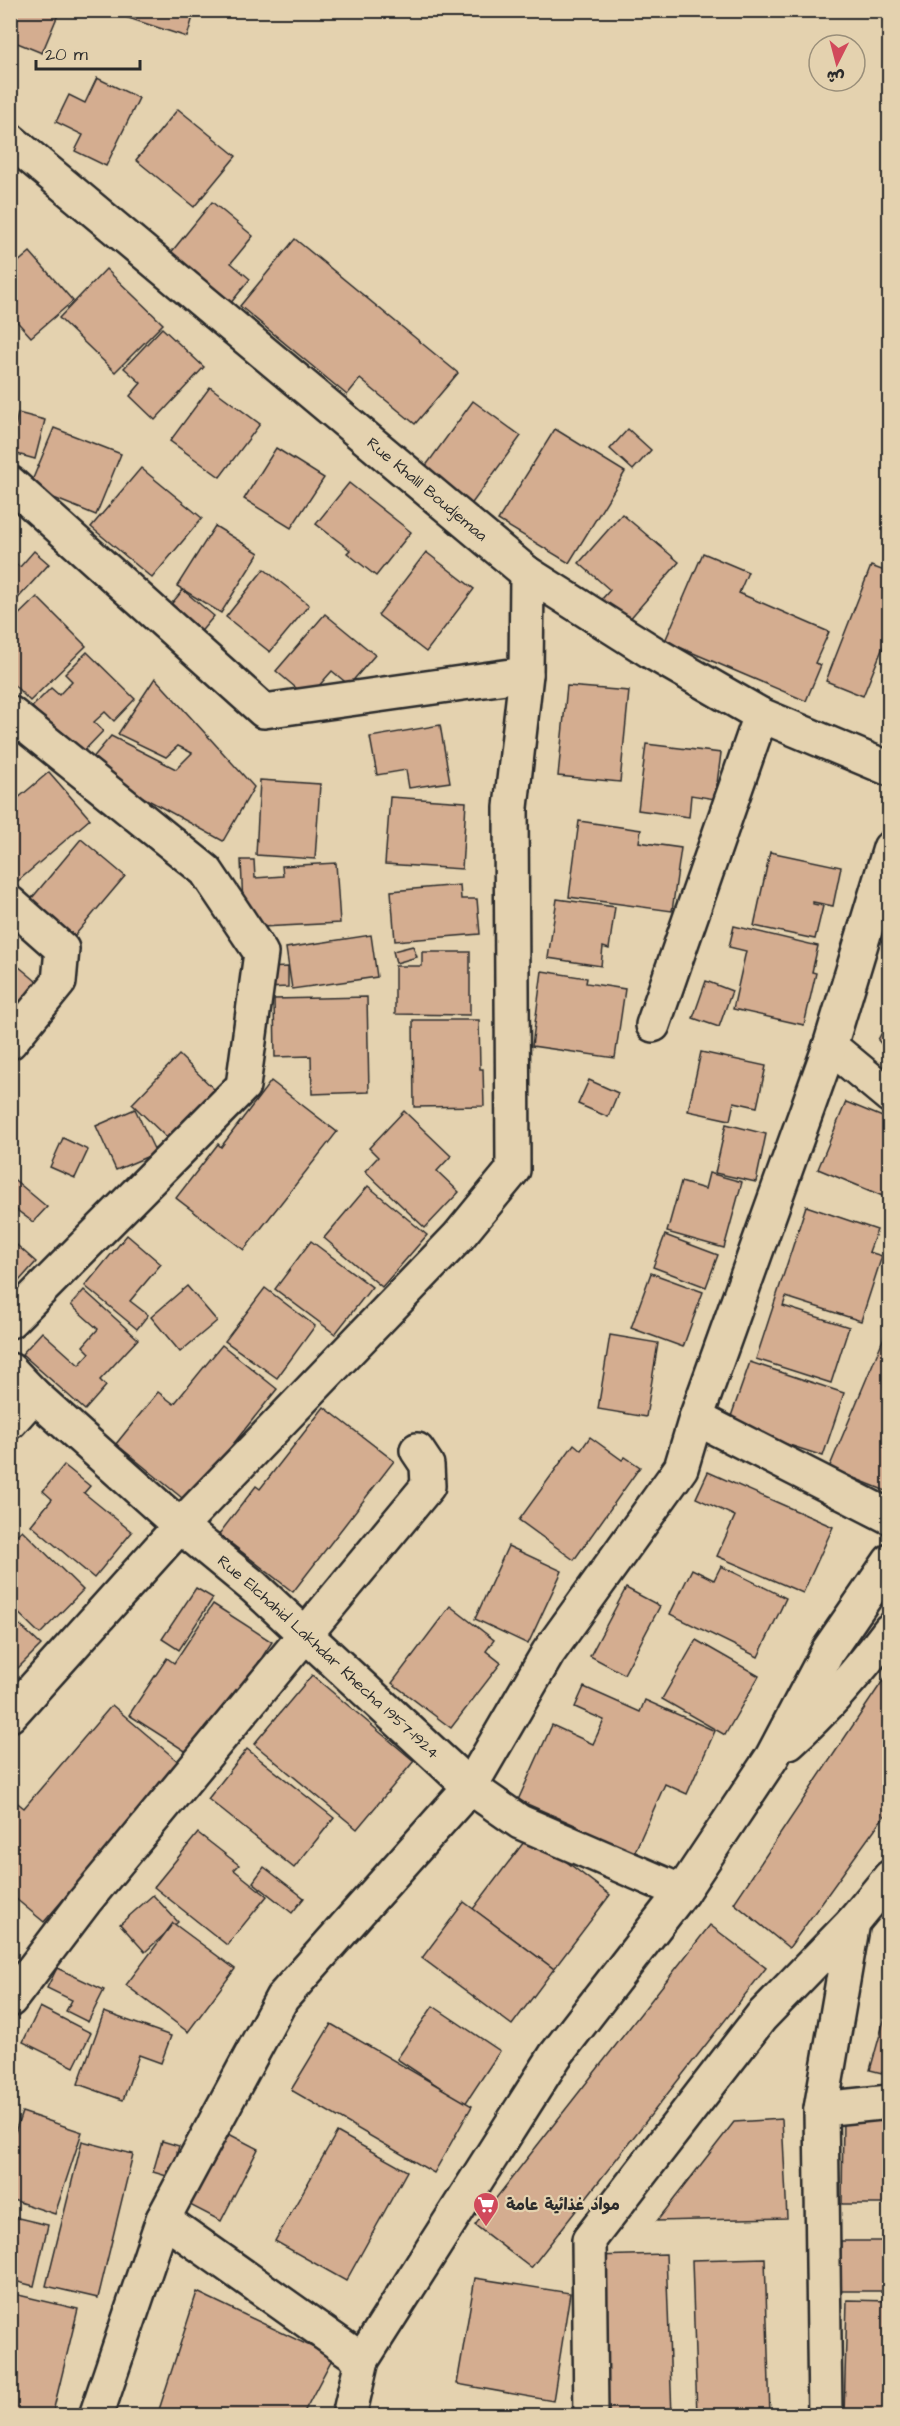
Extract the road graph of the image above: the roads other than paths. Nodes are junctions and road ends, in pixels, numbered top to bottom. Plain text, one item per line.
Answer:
1 (10, 140) edge
2 (10, 483) edge
3 (527, 573) junction
4 (526, 674) junction
5 (10, 713) edge
6 (761, 715) junction
7 (890, 769) edge
8 (890, 848) edge
9 (10, 903) edge
10 (653, 1025) dead end
11 (10, 1042) edge
12 (830, 1046) junction
13 (890, 1096) edge
14 (10, 1321) edge
15 (10, 1370) edge
16 (34, 1395) junction
17 (696, 1418) junction
18 (10, 1422) edge
19 (417, 1450) dead end
20 (890, 1517) edge
21 (180, 1526) junction
22 (890, 1561) edge
23 (890, 1630) edge
24 (304, 1635) junction
25 (10, 1715) edge
26 (771, 1757) junction
27 (470, 1786) junction
28 (890, 1877) edge
29 (682, 1892) junction
30 (853, 1922) junction
31 (10, 2000) edge
32 (890, 2102) edge
33 (821, 2109) junction
34 (163, 2219) junction
35 (362, 2360) junction
36 (96, 2415) edge
37 (349, 2415) edge
38 (591, 2415) edge
39 (825, 2415) edge

1 - 3 street, Rue Khalil Boudjemaa
2 - 4 street
3 - 4 street
3 - 6 street, Rue Khalil Boudjemaa
4 - 21 street
5 - 14 street
6 - 7 street, Rue Khalil Boudjemaa
6 - 10 street
8 - 12 street
9 - 11 street
12 - 13 street
12 - 17 street
15 - 16 street, Rue Elchahid Lakhdar Khecha 1957-1924
16 - 18 street
16 - 21 street, Rue Elchahid Lakhdar Khecha 1957-1924
17 - 20 street
17 - 27 street
19 - 24 street
21 - 24 street, Rue Elchahid Lakhdar Khecha 1957-1924
21 - 25 street
22 - 26 street
23 - 26 street
24 - 27 street, Rue Elchahid Lakhdar Khecha 1957-1924
24 - 31 street
26 - 29 street
27 - 29 street, Rue Elchahid Lakhdar Khecha 1957-1924
27 - 34 street
28 - 30 street
29 - 35 street
30 - 33 street
30 - 38 street
32 - 33 street
33 - 39 street
34 - 35 street
34 - 36 street
35 - 37 street

